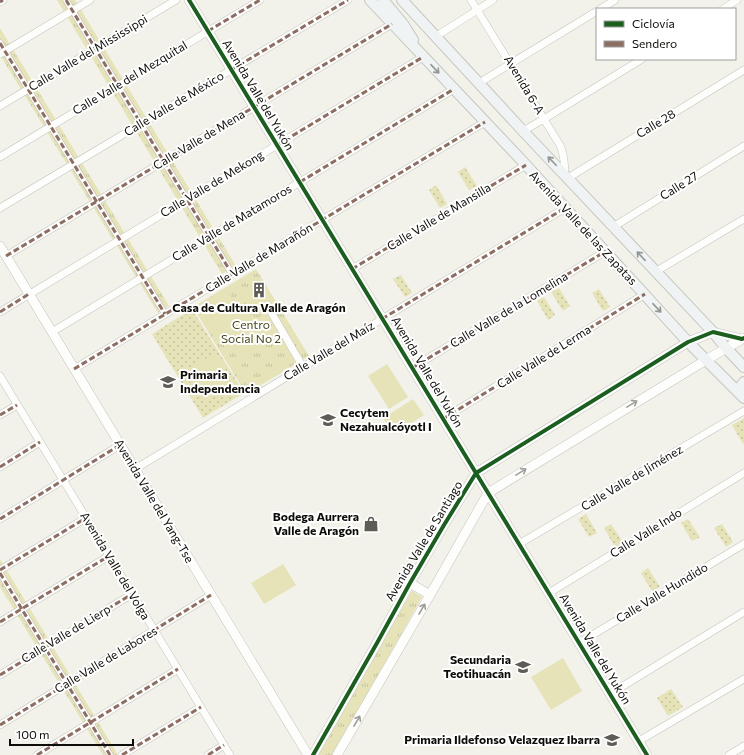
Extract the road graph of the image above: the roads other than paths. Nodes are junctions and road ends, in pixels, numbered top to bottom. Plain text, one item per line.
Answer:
1 (4, 0) edge
2 (66, 0) edge
3 (90, 0) edge
4 (176, 0) edge
5 (189, 0) edge
6 (260, 0) edge
7 (348, 0) edge
8 (370, 0) edge
9 (383, 0) edge
10 (389, 0) edge
11 (402, 0) edge
12 (471, 0) edge
13 (493, 0) edge
14 (615, 0) edge
15 (737, 0) edge
16 (0, 2) edge
17 (602, 8) edge
18 (725, 8) edge
19 (72, 10) junction
20 (477, 10) junction
21 (596, 12) edge
22 (392, 24) junction
23 (208, 31) junction
24 (435, 37) junction
25 (0, 43) edge
26 (95, 49) junction
27 (2, 52) edge
28 (423, 57) junction
29 (640, 60) edge
30 (510, 64) junction
31 (231, 70) junction
32 (744, 70) edge
33 (478, 83) junction
34 (118, 86) junction
35 (28, 89) junction
36 (454, 89) junction
37 (0, 106) edge
38 (254, 107) junction
39 (544, 119) junction
40 (485, 122) junction
41 (141, 124) junction
42 (51, 126) junction
43 (523, 131) junction
44 (277, 145) junction
45 (744, 146) edge
46 (0, 157) edge
47 (163, 161) junction
48 (74, 164) junction
49 (526, 165) junction
50 (566, 176) junction
51 (300, 182) junction
52 (186, 200) junction
53 (97, 202) junction
54 (0, 208) edge
55 (564, 208) junction
56 (744, 219) edge
57 (322, 220) junction
58 (613, 227) junction
59 (209, 237) junction
60 (120, 240) junction
61 (0, 246) edge
62 (606, 251) junction
63 (6, 256) junction
64 (352, 269) junction
65 (655, 272) junction
66 (232, 274) junction
67 (143, 277) junction
68 (29, 294) junction
69 (645, 294) junction
70 (267, 305) dead end
71 (0, 312) edge
72 (166, 314) junction
73 (382, 319) junction
74 (52, 332) junction
75 (713, 332) junction
76 (743, 339) edge
77 (688, 342) junction
78 (726, 348) junction
79 (706, 360) junction
80 (744, 366) edge
81 (304, 367) junction
82 (412, 368) junction
83 (74, 369) junction
84 (0, 376) edge
85 (744, 382) edge
86 (742, 396) edge
87 (17, 405) junction
88 (744, 411) edge
89 (0, 415) edge
90 (443, 420) junction
91 (40, 442) junction
92 (120, 445) junction
93 (0, 467) edge
94 (135, 470) junction
95 (476, 473) junction
96 (744, 473) edge
97 (63, 480) junction
98 (488, 493) junction
99 (86, 518) junction
100 (0, 519) edge
101 (519, 544) junction
102 (744, 544) edge
103 (109, 556) junction
104 (0, 572) edge
105 (410, 583) junction
106 (549, 593) junction
107 (132, 594) junction
108 (212, 595) junction
109 (430, 595) junction
110 (22, 608) junction
111 (744, 612) edge
112 (0, 622) edge
113 (154, 630) junction
114 (579, 643) junction
115 (45, 647) junction
116 (178, 669) junction
117 (0, 674) edge
118 (744, 678) edge
119 (67, 684) junction
120 (610, 694) junction
121 (201, 707) junction
122 (91, 722) junction
123 (0, 724) edge
124 (639, 741) junction
125 (224, 745) junction
126 (744, 746) edge
127 (37, 755) edge
128 (110, 755) edge
129 (122, 755) edge
130 (208, 755) edge
131 (230, 755) edge
132 (308, 755) edge
133 (313, 755) edge
134 (337, 755) edge
135 (647, 755) edge
136 (729, 755) edge

1 - 16 street
2 - 19 street
3 - 19 street
4 - 26 street, Calle Valle del Mississippi
5 - 23 street, Avenida Valle del Yukón
6 - 23 street, Calle Valle del Mezquital
7 - 31 street, Calle Valle de México
8 - 22 main road, Avenida Valle de las Zapatas
9 - 28 main road, Avenida Valle de las Zapatas
10 - 24 main road, Avenida Valle de las Zapatas
11 - 24 main road, Avenida Valle de las Zapatas
12 - 20 street, Avenida 6-A
13 - 20 street
14 - 17 street
15 - 18 street
19 - 26 street
19 - 27 street
20 - 24 street
20 - 30 street, Avenida 6-A
21 - 30 street
22 - 28 main road, Avenida Valle de las Zapatas
22 - 38 street, Calle Valle de Mena
23 - 31 street, Avenida Valle del Yukón
23 - 34 street, Calle Valle del Mezquital
24 - 33 main road, Avenida Valle de las Zapatas
25 - 27 street
26 - 34 street
26 - 35 street, Calle Valle del Mississippi
27 - 35 street
28 -> 36 main road, Avenida Valle de las Zapatas
28 - 44 street, Calle Valle de Mekong
29 - 39 street
30 - 33 street
30 - 39 street, Avenida 6-A
31 - 38 street, Avenida Valle del Yukón
31 - 41 street, Calle Valle de México
32 - 50 street, Calle 28
33 - 43 main road, Avenida Valle de las Zapatas
34 - 41 street
34 - 42 street, Calle Valle del Mezquital
35 - 37 street, Calle Valle del Mississippi
35 - 42 street
36 - 40 main road, Avenida Valle de las Zapatas
36 - 51 street, Calle Valle de Matamoros
38 - 44 street, Avenida Valle del Yukón
38 - 47 street, Calle Valle de Mena
39 - 43 street
39 - 50 street, Avenida 6-A
40 - 49 main road, Avenida Valle de las Zapatas
40 - 57 street, Calle Valle de Marañón
41 - 47 street
41 - 48 street, Calle Valle de México
42 - 46 street, Calle Valle del Mezquital
42 - 48 street
50 -> 43 main road, Avenida Valle de las Zapatas
44 - 51 street, Avenida Valle del Yukón
44 - 52 street, Calle Valle de Mekong
45 - 58 street, Calle 27
47 - 52 street
47 - 53 street, Calle Valle de Mena
48 - 53 street
48 - 54 street, Calle Valle de México
49 - 55 main road, Avenida Valle de las Zapatas
49 - 64 street, Calle Valle de Mansilla
50 - 58 main road, Avenida Valle de las Zapatas
51 - 57 street, Avenida Valle del Yukón
51 - 59 street, Calle Valle de Matamoros
52 - 59 street
52 - 60 street, Calle Valle de Mekong
53 - 60 street
53 - 63 street, Calle Valle de Mena
55 - 62 main road, Avenida Valle de las Zapatas
55 - 73 street, Calle Valle del Maíz
56 - 65 street
57 - 64 street, Avenida Valle del Yukón
57 - 66 street, Calle Valle de Marañón
65 -> 58 main road, Avenida Valle de las Zapatas
59 - 66 street
59 - 67 street, Calle Valle de Matamoros
60 - 67 street
60 - 68 street, Calle Valle de Mekong
61 - 63 street, Avenida Valle del Yang-Tse
62 - 69 main road, Avenida Valle de las Zapatas
62 - 82 street, Calle Valle de la Lomelina
63 - 68 street, Avenida Valle del Yang-Tse
64 - 73 street, Avenida Valle del Yukón
65 - 75 main road, Avenida Valle de las Zapatas
66 - 72 street, Calle Valle de Marañón
67 - 72 street
67 - 74 street, Calle Valle de Matamoros
68 - 71 street, Calle Valle de Mekong
68 - 74 street, Avenida Valle del Yang-Tse
69 -> 77 main road, Avenida Valle de las Zapatas
69 - 90 street, Calle Valle de Lerma
70 - 81 street
72 - 83 street, Calle Valle de Marañón
73 - 81 street, Calle Valle del Maíz
73 - 82 street, Avenida Valle del Yukón
74 - 83 street, Avenida Valle del Yang-Tse
75 - 76 street
75 - 77 street, Avenida Valle de Santiago
75 - 78 main road, Avenida Valle de las Zapatas
76 - 78 street
77 - 79 main road, Avenida Valle de las Zapatas
77 - 95 street, Avenida Valle de Santiago
78 - 79 street
78 - 80 main road, Avenida Valle de las Zapatas
79 - 86 main road, Avenida Valle de las Zapatas
98 -> 79 street
81 - 94 street, Calle Valle del Maíz
82 - 90 street, Avenida Valle del Yukón
83 - 92 street, Avenida Valle del Yang-Tse
84 - 87 street, Avenida Valle del Volga
85 - 86 main road
87 - 89 street
87 - 91 street, Avenida Valle del Volga
88 - 101 street, Calle Valle de Jiménez
90 - 95 street, Avenida Valle del Yukón
91 - 93 street
91 - 97 street, Avenida Valle del Volga
92 - 94 street, Avenida Valle del Yang-Tse
92 - 97 street
94 - 108 street, Avenida Valle del Yang-Tse
95 - 98 street, Avenida Valle del Yukón
95 - 105 street, Avenida Valle de Santiago
96 - 106 street, Calle Valle Indo
97 - 99 street, Avenida Valle del Volga
97 - 100 street
98 - 101 street, Avenida Valle del Yukón
98 - 109 street
99 - 103 street, Avenida Valle del Volga
99 - 104 street
101 - 106 street, Avenida Valle del Yukón
102 - 114 street, Calle Valle Hundido
103 - 107 street, Avenida Valle del Volga
103 - 110 street
104 - 110 street
105 - 109 street
105 - 133 street, Avenida Valle de Santiago
106 - 114 street, Avenida Valle del Yukón
107 - 113 street, Avenida Valle del Volga
107 - 115 street, Calle Valle de Lierp
108 - 113 street, Calle Valle de Labores
108 - 132 street, Avenida Valle del Yang-Tse
134 -> 109 street
110 - 112 street
110 - 115 street
111 - 120 street
113 - 116 street, Avenida Valle del Volga
113 - 119 street, Calle Valle de Labores
114 - 120 street, Avenida Valle del Yukón
115 - 117 street, Calle Valle de Lierp
115 - 119 street
116 - 121 street, Avenida Valle del Volga
116 - 122 street
118 - 124 street
119 - 122 street
119 - 123 street, Calle Valle de Labores
120 - 124 street, Avenida Valle del Yukón
121 - 125 street, Avenida Valle del Volga
121 - 129 street
122 - 127 street
122 - 128 street
124 - 135 street, Avenida Valle del Yukón
125 - 130 street
125 - 131 street, Avenida Valle del Volga
126 - 136 street

